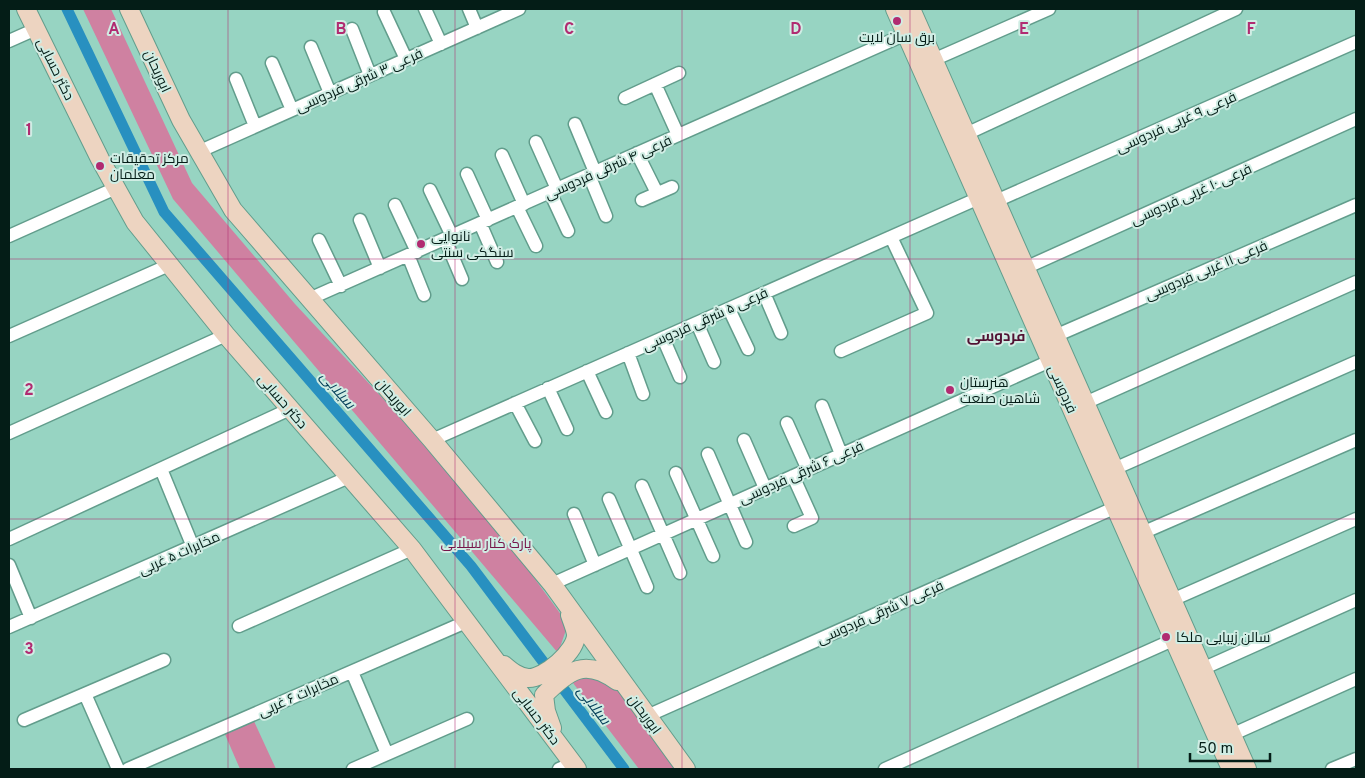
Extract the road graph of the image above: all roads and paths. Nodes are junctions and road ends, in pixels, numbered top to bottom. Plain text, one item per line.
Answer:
1 (26, 9) edge
2 (129, 9) edge
3 (426, 9) edge
4 (469, 9) edge
5 (516, 9) edge
6 (895, 9) edge
7 (911, 9) edge
8 (1050, 9) edge
9 (1236, 9) edge
10 (384, 12) dead end
11 (477, 28) junction
12 (36, 29) junction
13 (352, 30) dead end
14 (906, 34) junction
15 (9, 41) edge
16 (1356, 42) edge
17 (441, 44) junction
18 (311, 47) dead end
19 (406, 59) junction
20 (933, 60) junction
21 (272, 63) dead end
22 (679, 73) dead end
23 (370, 75) junction
24 (236, 79) dead end
25 (655, 84) junction
26 (330, 93) junction
27 (625, 98) dead end
28 (944, 103) junction
29 (292, 110) junction
30 (1356, 119) edge
31 (575, 124) dead end
32 (255, 126) junction
33 (966, 134) junction
34 (678, 135) junction
35 (536, 142) dead end
36 (198, 152) junction
37 (637, 154) junction
38 (502, 155) dead end
39 (467, 174) dead end
40 (592, 174) junction
41 (672, 187) dead end
42 (116, 188) junction
43 (430, 190) dead end
44 (553, 191) junction
45 (657, 193) junction
46 (642, 200) dead end
47 (987, 200) junction
48 (395, 205) dead end
49 (521, 205) junction
50 (1356, 205) edge
51 (606, 216) dead end
52 (360, 220) dead end
53 (484, 222) junction
54 (568, 231) dead end
55 (9, 236) edge
56 (891, 237) junction
57 (448, 238) junction
58 (319, 240) dead end
59 (536, 246) dead end
60 (412, 254) junction
61 (497, 262) dead end
62 (169, 264) junction
63 (380, 268) junction
64 (1025, 268) junction
65 (462, 279) dead end
66 (1356, 282) edge
67 (341, 286) junction
68 (764, 293) junction
69 (424, 295) dead end
70 (310, 300) junction
71 (729, 309) junction
72 (697, 323) junction
73 (782, 333) dead end
74 (226, 335) junction
75 (9, 336) edge
76 (1055, 336) junction
77 (663, 338) junction
78 (748, 349) dead end
79 (841, 351) dead end
80 (628, 354) junction
81 (1050, 361) junction
82 (714, 362) dead end
83 (1356, 362) edge
84 (587, 372) junction
85 (680, 377) dead end
86 (548, 388) junction
87 (643, 394) dead end
88 (515, 403) junction
89 (1085, 403) junction
90 (822, 406) dead end
91 (290, 409) junction
92 (606, 412) dead end
93 (787, 423) dead end
94 (567, 429) dead end
95 (9, 433) edge
96 (432, 440) junction
97 (744, 440) dead end
98 (1356, 440) edge
99 (535, 441) dead end
100 (708, 454) dead end
101 (841, 454) junction
102 (161, 469) junction
103 (1114, 469) junction
104 (808, 470) junction
105 (676, 473) dead end
106 (793, 476) junction
107 (349, 477) junction
108 (642, 486) dead end
109 (765, 488) junction
110 (609, 499) dead end
111 (729, 505) junction
112 (1114, 508) junction
113 (574, 514) dead end
114 (697, 519) junction
115 (1356, 519) edge
116 (794, 526) dead end
117 (1142, 533) junction
118 (663, 534) junction
119 (9, 539) edge
120 (746, 542) dead end
121 (193, 547) junction
122 (412, 549) junction
123 (632, 549) junction
124 (713, 556) dead end
125 (9, 565) edge
126 (595, 565) junction
127 (680, 573) dead end
128 (552, 584) junction
129 (647, 587) dead end
130 (1172, 600) junction
131 (1356, 600) edge
132 (566, 604) junction
133 (31, 618) junction
134 (468, 621) junction
135 (239, 626) dead end
136 (9, 628) edge
137 (1175, 639) junction
138 (494, 657) junction
139 (164, 660) dead end
140 (1202, 669) junction
141 (352, 672) junction
142 (1356, 679) edge
143 (625, 687) junction
144 (85, 694) junction
145 (646, 716) junction
146 (467, 718) dead end
147 (24, 720) dead end
148 (1231, 734) junction
149 (557, 741) junction
150 (387, 754) junction
151 (1356, 759) edge
152 (570, 767) edge
153 (118, 769) edge
154 (128, 769) edge
155 (352, 769) edge
156 (686, 769) edge
157 (885, 769) edge
158 (1231, 769) edge
159 (1247, 769) edge
160 (1332, 769) edge

1 - 12 main road, دکتر حسابی
2 - 36 main road, ابوریحان
3 - 17 street
4 - 11 street
5 - 11 street, فرعی ۳ شرقی فردوسی
6 - 14 main road, فردوسی
7 - 20 main road, فردوسی
8 - 20 street
9 - 33 street
10 - 19 street
11 - 17 street, فرعی ۳ شرقی فردوسی
12 - 15 street
12 - 42 main road, دکتر حسابی
13 - 23 street
14 - 28 main road, فردوسی
14 - 34 street, فرعی ۴ شرقی فردوسی
16 - 47 street, فرعی ۹ غربی فردوسی
17 - 19 street, فرعی ۳ شرقی فردوسی
18 - 26 street
19 - 23 street, فرعی ۳ شرقی فردوسی
20 - 28 main road, فردوسی
21 - 29 street
22 - 25 street
23 - 26 street, فرعی ۳ شرقی فردوسی
24 - 32 street
25 - 27 street
25 - 34 street
26 - 29 street, فرعی ۳ شرقی فردوسی
28 - 33 main road, فردوسی
28 - 47 main road, فردوسی
29 - 32 street, فرعی ۳ شرقی فردوسی
30 - 64 street, فرعی ۱۰ غربی فردوسی
31 - 40 street
32 - 36 street, فرعی ۳ شرقی فردوسی
33 - 47 main road, فردوسی
34 - 37 street, فرعی ۴ شرقی فردوسی
35 - 44 street
36 - 70 main road, ابوریحان
37 - 40 street, فرعی ۴ شرقی فردوسی
37 - 45 street
38 - 49 street
39 - 53 street
40 - 44 street, فرعی ۴ شرقی فردوسی
40 - 51 street
41 - 45 street
42 - 55 street
42 - 62 main road, دکتر حسابی
43 - 57 street
44 - 49 street, فرعی ۴ شرقی فردوسی
44 - 54 street
45 - 46 street
47 - 56 street, فرعی ۵ شرقی فردوسی
47 - 64 main road, فردوسی
47 - 81 main road, فردوسی
48 - 60 street
49 - 53 street, فرعی ۴ شرقی فردوسی
49 - 59 street
50 - 76 street, فرعی ۱۱ غربی فردوسی
52 - 63 street
53 - 57 street, فرعی ۴ شرقی فردوسی
53 - 61 street
56 - 68 street, فرعی ۵ شرقی فردوسی
56 - 79 street
57 - 60 street, فرعی ۴ شرقی فردوسی
57 - 65 street
58 - 67 street
60 - 63 street, فرعی ۴ شرقی فردوسی
60 - 69 street
62 - 74 main road, دکتر حسابی
62 - 75 street
63 - 67 street, فرعی ۴ شرقی فردوسی
64 - 76 main road, فردوسی
66 - 89 street
67 - 70 street, فرعی ۴ شرقی فردوسی
68 - 71 street, فرعی ۵ شرقی فردوسی
68 - 73 street
70 - 96 main road, ابوریحان
71 - 72 street, فرعی ۵ شرقی فردوسی
71 - 78 street
72 - 77 street, فرعی ۵ شرقی فردوسی
72 - 82 street
74 - 91 main road, دکتر حسابی
74 - 95 street
76 - 89 main road, فردوسی
77 - 80 street, فرعی ۵ شرقی فردوسی
77 - 85 street
80 - 84 street, فرعی ۵ شرقی فردوسی
80 - 87 street
81 - 101 street, فرعی ۶ شرقی فردوسی
81 - 112 main road, فردوسی
83 - 103 street
84 - 86 street, فرعی ۵ شرقی فردوسی
84 - 92 street
86 - 88 street, فرعی ۵ شرقی فردوسی
86 - 94 street
88 - 96 street, فرعی ۵ شرقی فردوسی
88 - 99 street
89 - 103 main road, فردوسی
90 - 101 street
91 - 102 street
91 - 107 main road, دکتر حسابی
93 - 104 street
96 - 128 main road, ابوریحان
97 - 109 street
98 - 117 street
100 - 111 street
101 - 104 street, فرعی ۶ شرقی فردوسی
102 - 119 street
102 - 121 street
103 - 117 main road, فردوسی
104 - 106 street, فرعی ۶ شرقی فردوسی
105 - 114 street
106 - 109 street, فرعی ۶ شرقی فردوسی
106 - 116 street
107 - 121 street, مخابرات ۵ غربی
107 - 122 main road, دکتر حسابی
108 - 118 street
109 - 111 street, فرعی ۶ شرقی فردوسی
110 - 123 street
111 - 114 street, فرعی ۶ شرقی فردوسی
111 - 120 street
112 - 137 main road, فردوسی
112 - 145 street, فرعی ۷ شرقی فردوسی
113 - 126 street
114 - 118 street, فرعی ۶ شرقی فردوسی
114 - 124 street
115 - 130 street
117 - 130 main road, فردوسی
118 - 123 street, فرعی ۶ شرقی فردوسی
118 - 127 street
121 - 133 street, مخابرات ۵ غربی
122 - 134 main road, دکتر حسابی
122 - 135 street
123 - 126 street, فرعی ۶ شرقی فردوسی
123 - 129 street
125 - 133 street
126 - 128 street, فرعی ۶ شرقی فردوسی
128 - 132 main road, ابوریحان
130 - 140 main road, فردوسی
131 - 140 street
132 - 138 main road
132 - 143 main road, ابوریحان
133 - 136 street, مخابرات ۵ غربی
134 - 138 main road, دکتر حسابی
134 - 141 street, مخابرات ۶ غربی
137 - 157 street
137 - 158 main road, فردوسی
138 - 149 main road, دکتر حسابی
139 - 144 street
140 - 148 main road, فردوسی
141 - 150 street
141 - 154 street, مخابرات ۶ غربی
142 - 148 street
143 - 145 main road, ابوریحان
143 - 149 main road
144 - 147 street
144 - 153 street
145 - 156 main road, ابوریحان
146 - 150 street
148 - 159 main road, فردوسی
149 - 152 main road, دکتر حسابی
150 - 155 street
151 - 160 street

